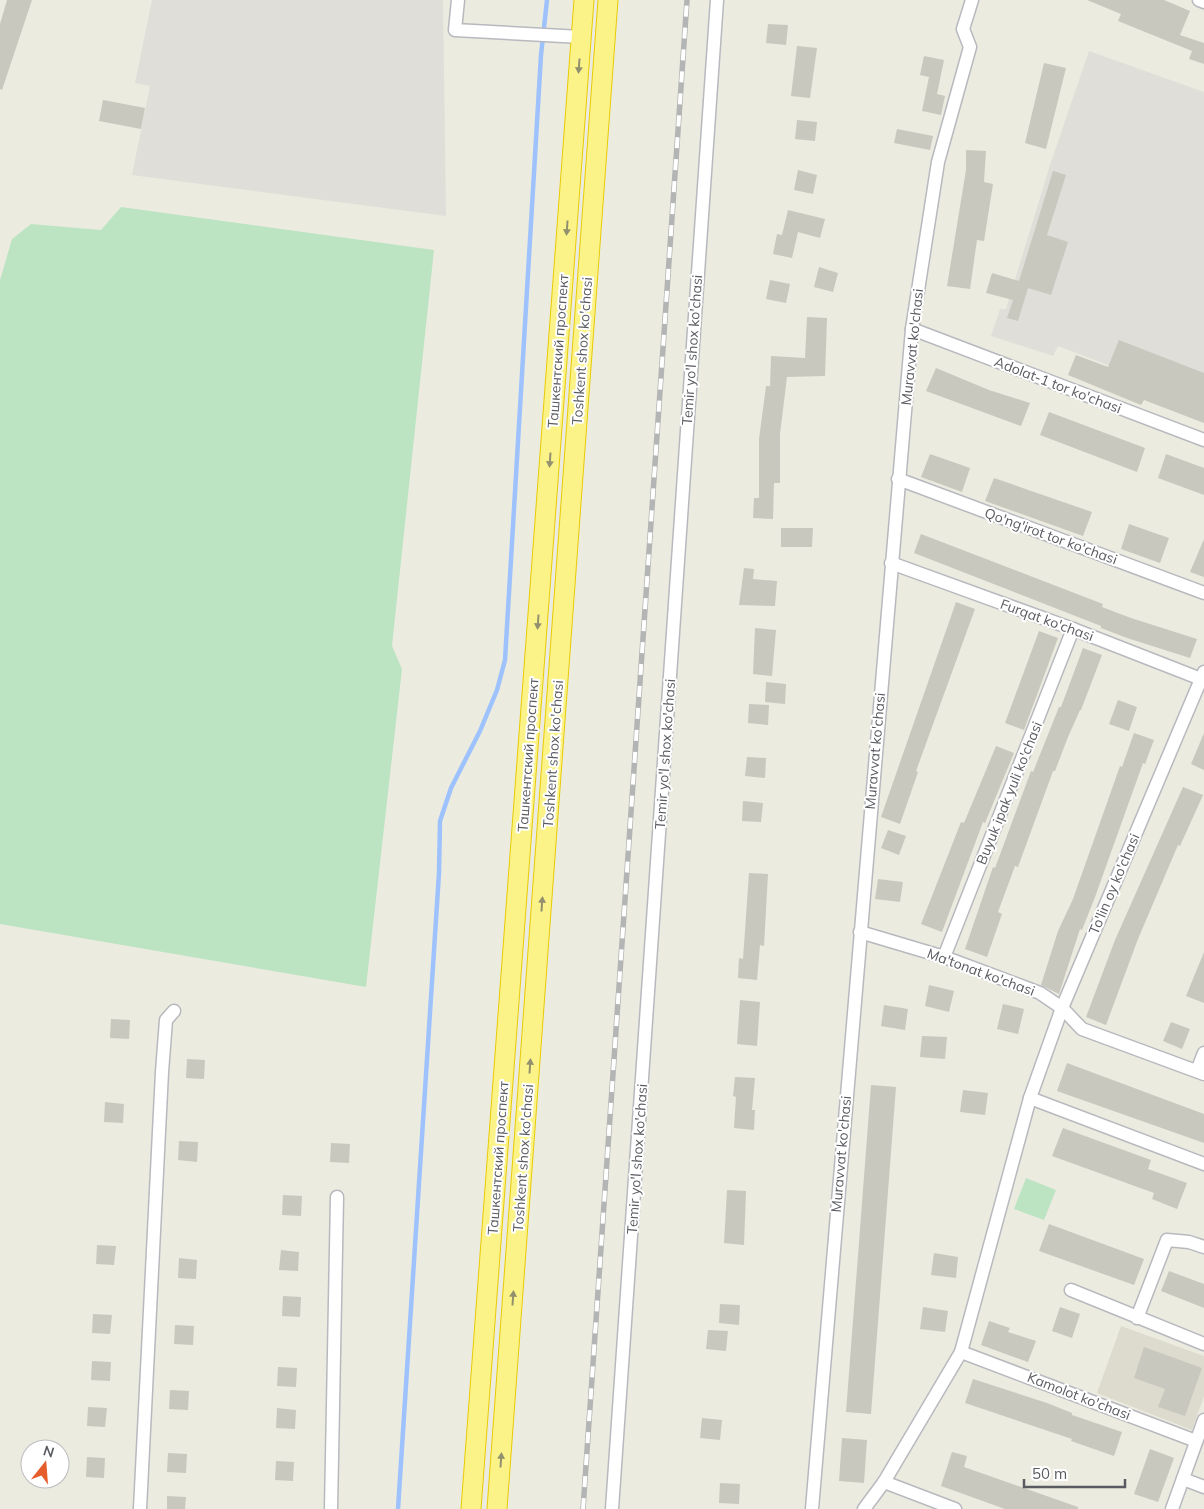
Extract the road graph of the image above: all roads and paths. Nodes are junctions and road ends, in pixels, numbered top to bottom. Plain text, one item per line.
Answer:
1 (458, 0) edge
2 (584, 0) edge
3 (608, 0) edge
4 (717, 0) edge
5 (972, 0) edge
6 (1199, 0) edge
7 (1204, 2) edge
8 (581, 38) junction
9 (912, 329) junction
10 (1204, 440) edge
11 (898, 479) junction
12 (891, 563) junction
13 (1204, 593) edge
14 (1073, 629) junction
15 (1203, 676) edge
16 (860, 932) junction
17 (944, 957) junction
18 (1062, 1008) junction
19 (174, 1011) dead end
20 (1204, 1053) edge
21 (1201, 1072) edge
22 (1030, 1098) junction
23 (1204, 1164) edge
24 (337, 1197) dead end
25 (1204, 1247) edge
26 (1071, 1290) dead end
27 (1137, 1318) junction
28 (1204, 1344) edge
29 (961, 1352) junction
30 (1204, 1420) edge
31 (1196, 1441) junction
32 (1183, 1479) junction
33 (884, 1482) junction
34 (1204, 1487) edge
35 (140, 1509) edge
36 (331, 1509) edge
37 (471, 1509) edge
38 (497, 1509) edge
39 (612, 1509) edge
40 (812, 1509) edge
41 (864, 1509) edge
42 (955, 1509) edge
43 (1172, 1509) edge

1 - 8 street
2 - 8 highway, Ташкентский проспект
38 -> 3 highway, Toshkent shox ko'chasi
4 - 39 street, Temir yo'l shox ko'chasi
5 - 9 street, Muravvat ko'chasi
6 - 7 street
8 -> 37 highway, Ташкентский проспект
9 - 10 street, Adolat-1 tor ko'chasi
9 - 11 street, Muravvat ko'chasi
11 - 12 street, Muravvat ko'chasi
11 - 13 street, Qo'ng'irot tor ko'chasi
12 - 14 street, Furqat ko'chasi
12 - 16 street, Muravvat ko'chasi
14 - 15 street, Furqat ko'chasi
14 - 17 street, Buyuk ipak yuli ko'chasi
15 - 18 street, To'lin oy ko'chasi
16 - 17 street, Ma'tonat ko'chasi
16 - 40 street, Muravvat ko'chasi
17 - 18 street, Ma'tonat ko'chasi
18 - 21 street, Ma'tonat ko'chasi
18 - 22 street, To'lin oy ko'chasi
19 - 35 street
20 - 21 street
22 - 23 street
22 - 29 street, To'lin oy ko'chasi
24 - 36 street
25 - 27 street
26 - 27 street
27 - 28 street
29 - 31 street, Kamolot ko'chasi
29 - 33 street, To'lin oy ko'chasi
30 - 31 street
31 - 32 street
32 - 34 street
32 - 43 street
33 - 41 street, To'lin oy ko'chasi
33 - 42 street

